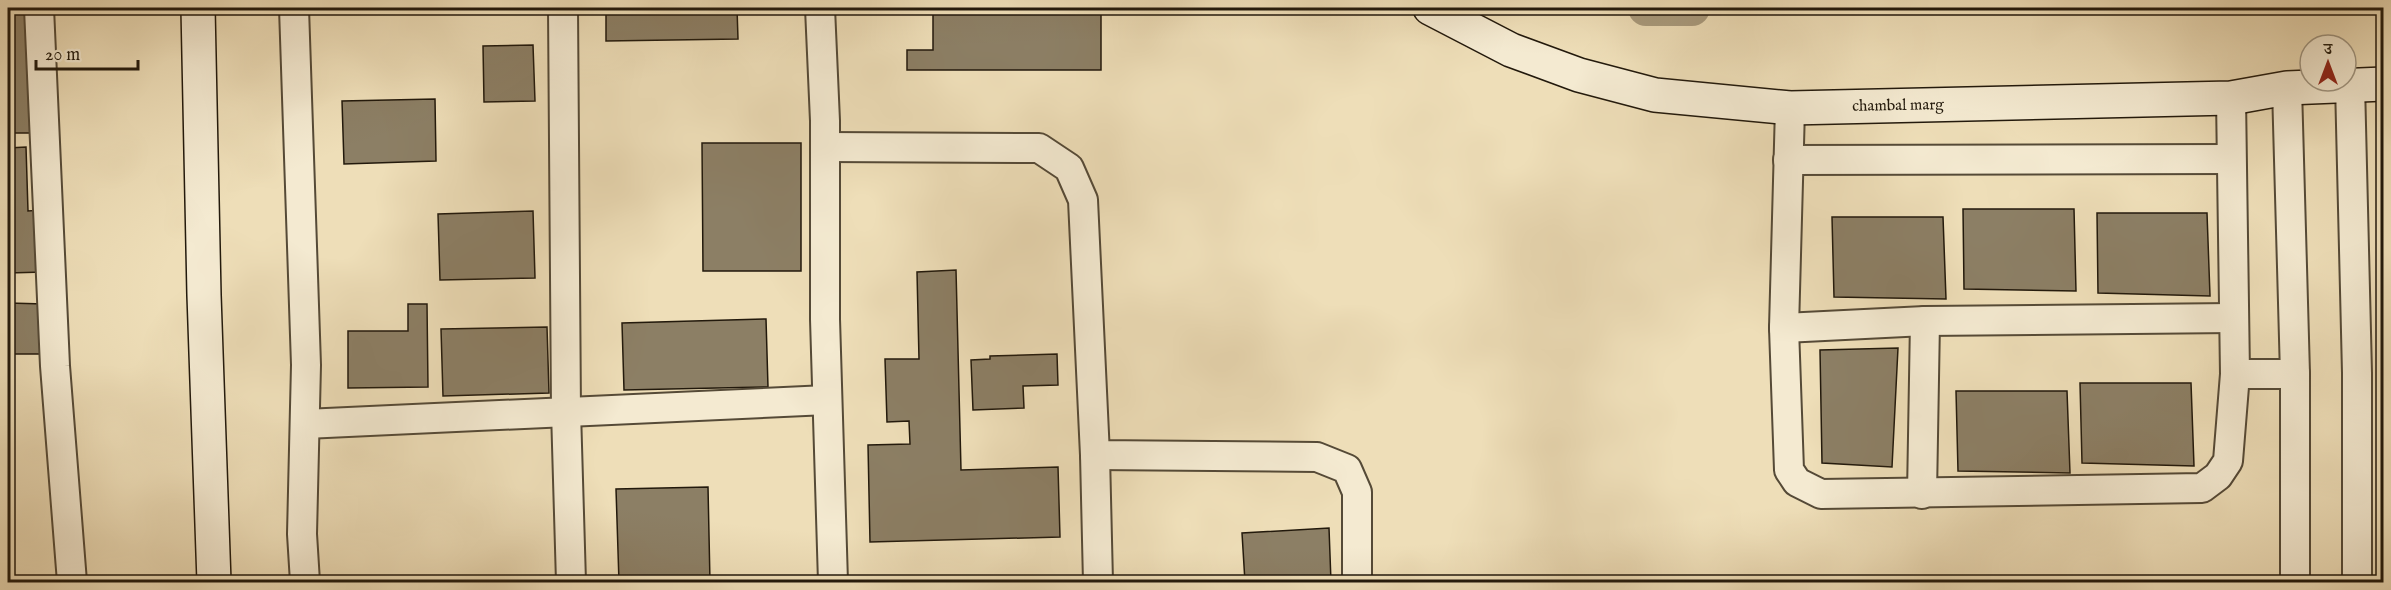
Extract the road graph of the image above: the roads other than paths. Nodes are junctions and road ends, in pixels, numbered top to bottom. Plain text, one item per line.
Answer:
1 (39, 8) edge
2 (198, 8) edge
3 (294, 8) edge
4 (563, 8) edge
5 (820, 8) edge
6 (1430, 8) edge
7 (2358, 84) edge
8 (2384, 84) edge
9 (2298, 87) edge
10 (2287, 88) junction
11 (2350, 93) edge
12 (2231, 98) junction
13 (1790, 108) junction
14 (825, 147) junction
15 (2231, 159) junction
16 (1788, 160) junction
17 (2233, 318) junction
18 (1925, 321) junction
19 (1784, 328) junction
20 (2235, 374) junction
21 (2295, 374) junction
22 (827, 400) junction
23 (566, 411) junction
24 (304, 424) junction
25 (1095, 455) junction
26 (1922, 494) junction
27 (72, 582) edge
28 (214, 582) edge
29 (305, 582) edge
30 (571, 582) edge
31 (833, 582) edge
32 (1098, 582) edge
33 (1358, 582) edge
34 (2295, 582) edge
35 (2357, 582) edge

1 - 27 street
2 - 28 street
3 - 24 street
4 - 23 street
5 - 14 street
6 - 13 street, chambal marg
7 - 8 street, chambal marg
9 - 10 street, chambal marg
10 - 12 street, chambal marg
10 - 21 street
11 - 35 street
12 - 13 street, chambal marg
12 - 15 street
13 - 16 street
14 - 22 street
14 - 25 street
15 - 16 street
15 - 17 street
16 - 19 street
17 - 18 street
17 - 20 street
18 - 19 street
18 - 26 street
19 - 26 street
20 - 21 street
20 - 26 street
21 - 34 street
22 - 23 street
22 - 31 street
23 - 24 street
23 - 30 street
24 - 29 street
25 - 32 street
25 - 33 street

